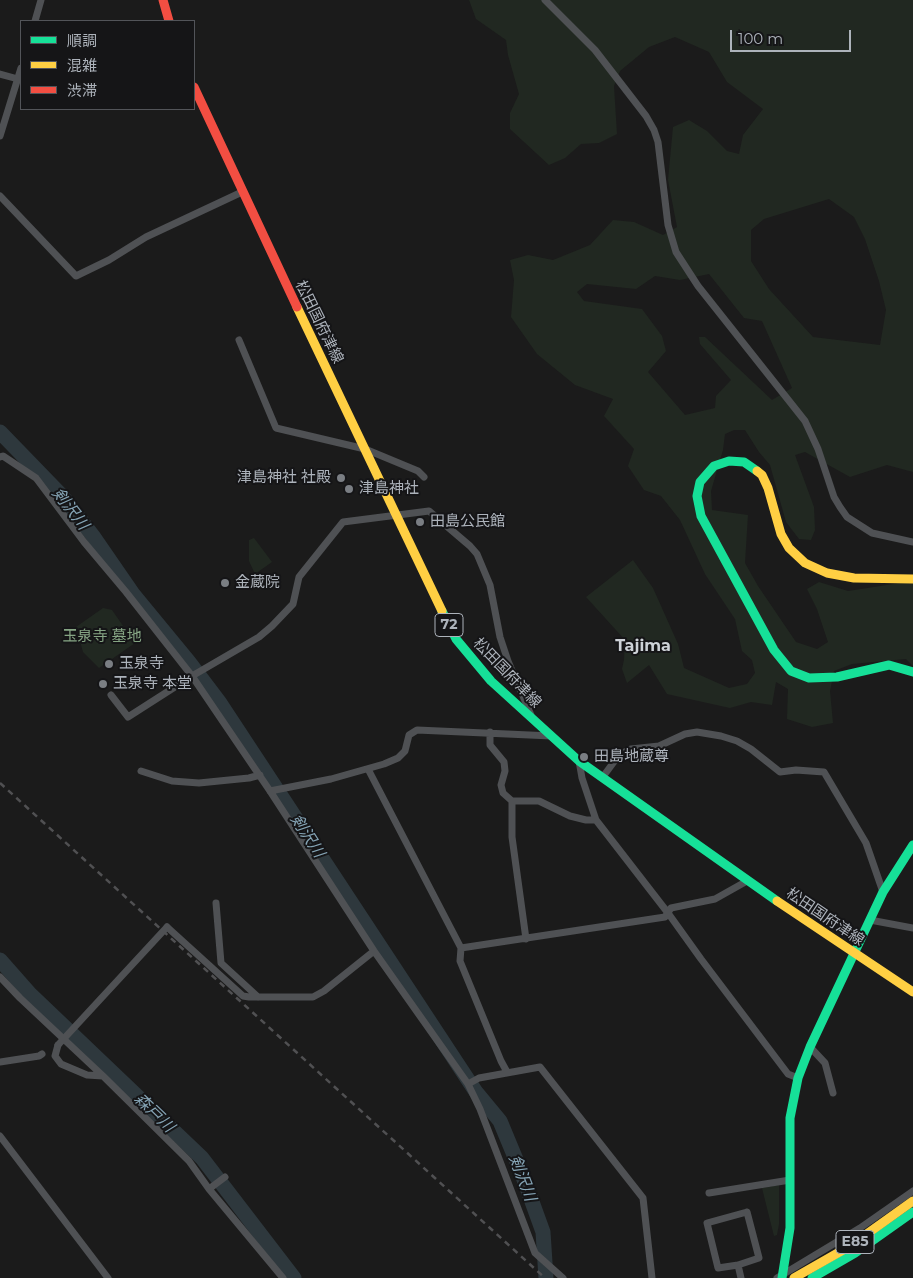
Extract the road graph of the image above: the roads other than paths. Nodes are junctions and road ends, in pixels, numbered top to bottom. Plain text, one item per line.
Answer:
1 (41, 0) edge
2 (163, 0) edge
3 (545, 0) edge
4 (35, 20) edge
5 (169, 20) edge
6 (0, 74) edge
7 (20, 79) edge
8 (195, 89) edge
9 (0, 136) edge
10 (242, 192) junction
11 (0, 196) edge
12 (239, 340) dead end
13 (365, 449) junction
14 (0, 457) edge
15 (424, 477) dead end
16 (396, 516) junction
17 (913, 542) edge
18 (913, 579) edge
19 (913, 672) edge
20 (192, 676) junction
21 (111, 694) dead end
22 (533, 720) junction
23 (490, 732) junction
24 (552, 736) junction
25 (579, 761) junction
26 (368, 768) junction
27 (141, 771) dead end
28 (260, 775) junction
29 (602, 778) junction
30 (270, 790) junction
31 (512, 801) junction
32 (596, 820) junction
33 (913, 844) edge
34 (747, 881) junction
35 (883, 892) junction
36 (216, 904) dead end
37 (668, 913) junction
38 (870, 920) junction
39 (913, 928) edge
40 (526, 939) junction
41 (461, 948) junction
42 (374, 951) junction
43 (855, 954) junction
44 (0, 977) edge
45 (913, 992) edge
46 (258, 997) junction
47 (810, 1047) junction
48 (42, 1054) dead end
49 (0, 1062) edge
50 (507, 1072) junction
51 (103, 1076) junction
52 (798, 1078) junction
53 (468, 1084) junction
54 (833, 1093) dead end
55 (0, 1136) edge
56 (225, 1177) dead end
57 (790, 1180) junction
58 (209, 1189) junction
59 (913, 1191) edge
60 (709, 1193) dead end
61 (913, 1200) edge
62 (913, 1212) edge
63 (738, 1265) junction
64 (782, 1277) edge
65 (108, 1278) edge
66 (283, 1278) edge
67 (563, 1278) edge
68 (652, 1278) edge
69 (741, 1278) edge
70 (794, 1278) edge
71 (812, 1278) edge

1 - 4 street
2 - 5 main road
3 - 17 street
6 - 7 street
7 - 9 street
8 - 10 main road, 松田国府津線 / 72
10 - 11 street
10 - 13 main road, 松田国府津線 / 72
12 - 13 street
13 - 15 street
13 - 16 main road, 松田国府津線 / 72
14 - 20 street
16 - 20 street
16 - 22 main road, 松田国府津線 / 72
16 - 22 street
18 - 19 main road
20 - 21 street
20 - 28 street
22 - 24 main road, 松田国府津線 / 72
23 - 24 street
23 - 26 street
23 - 31 street
24 - 25 main road, 松田国府津線 / 72
25 - 29 main road, 松田国府津線 / 72
25 - 32 street
26 - 30 street
26 - 41 street
27 - 28 street
28 - 30 street
29 - 34 main road, 松田国府津線 / 72
29 - 35 street
30 - 42 street
31 - 32 street
31 - 40 street
32 - 37 street
33 - 35 main road
34 - 37 street
34 - 43 main road, 松田国府津線 / 72
35 - 38 main road
36 - 46 street
37 - 40 street
37 - 52 street
38 - 39 street
38 - 43 main road
40 - 41 street
41 - 50 street
42 - 46 street
42 - 53 street
43 - 45 main road, 松田国府津線 / 72
43 - 47 main road
44 - 51 street
46 - 51 street, bridge
47 - 52 main road
47 - 54 street
48 - 49 street
50 - 53 street
50 - 68 street
51 - 58 street
52 - 57 main road
53 - 67 street
55 - 65 street
56 - 58 street
57 - 60 street
57 - 64 main road
58 - 66 street
59 - 64 street
61 - 70 main road, E85
62 - 71 main road, E85
63 - 63 street
63 - 69 street

